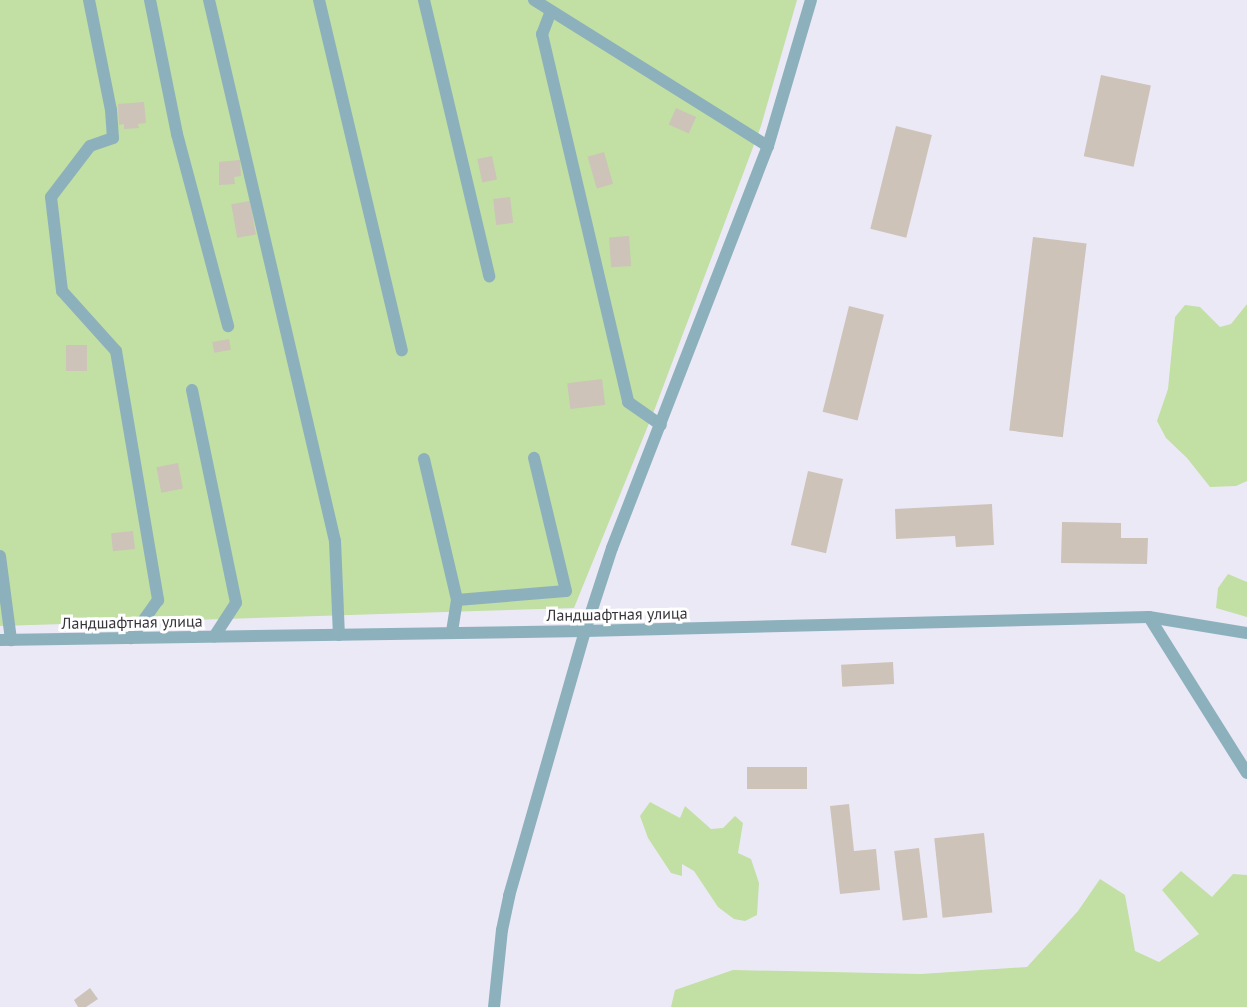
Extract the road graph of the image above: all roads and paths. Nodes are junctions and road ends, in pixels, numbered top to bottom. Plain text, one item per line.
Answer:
1 (89, 0) edge
2 (150, 0) edge
3 (209, 0) edge
4 (319, 0) edge
5 (424, 0) edge
6 (534, 0) edge
7 (811, 0) edge
8 (551, 11) junction
9 (768, 146) junction
10 (489, 276) dead end
11 (228, 326) dead end
12 (402, 350) dead end
13 (192, 390) dead end
14 (661, 424) junction
15 (534, 458) dead end
16 (424, 459) dead end
17 (0, 556) edge
18 (457, 600) junction
19 (1149, 617) junction
20 (585, 631) junction
21 (452, 632) junction
22 (1243, 633) edge
23 (339, 635) junction
24 (214, 637) junction
25 (131, 638) junction
26 (5, 640) edge
27 (1247, 772) edge
28 (494, 1007) edge

1 - 25 street
2 - 11 street
3 - 23 street
4 - 12 street
5 - 10 street
6 - 8 street
7 - 9 street
8 - 9 street
8 - 14 street
9 - 14 street
13 - 24 street
14 - 20 street
15 - 18 street
16 - 18 street
17 - 26 street
18 - 21 street
19 - 20 street, Ландшафтная улица
19 - 22 street, Ландшафтная улица
19 - 27 street
20 - 21 street, Ландшафтная улица
20 - 28 street
21 - 23 street, Ландшафтная улица
23 - 24 street, Ландшафтная улица
24 - 25 street, Ландшафтная улица
25 - 26 street, Ландшафтная улица

